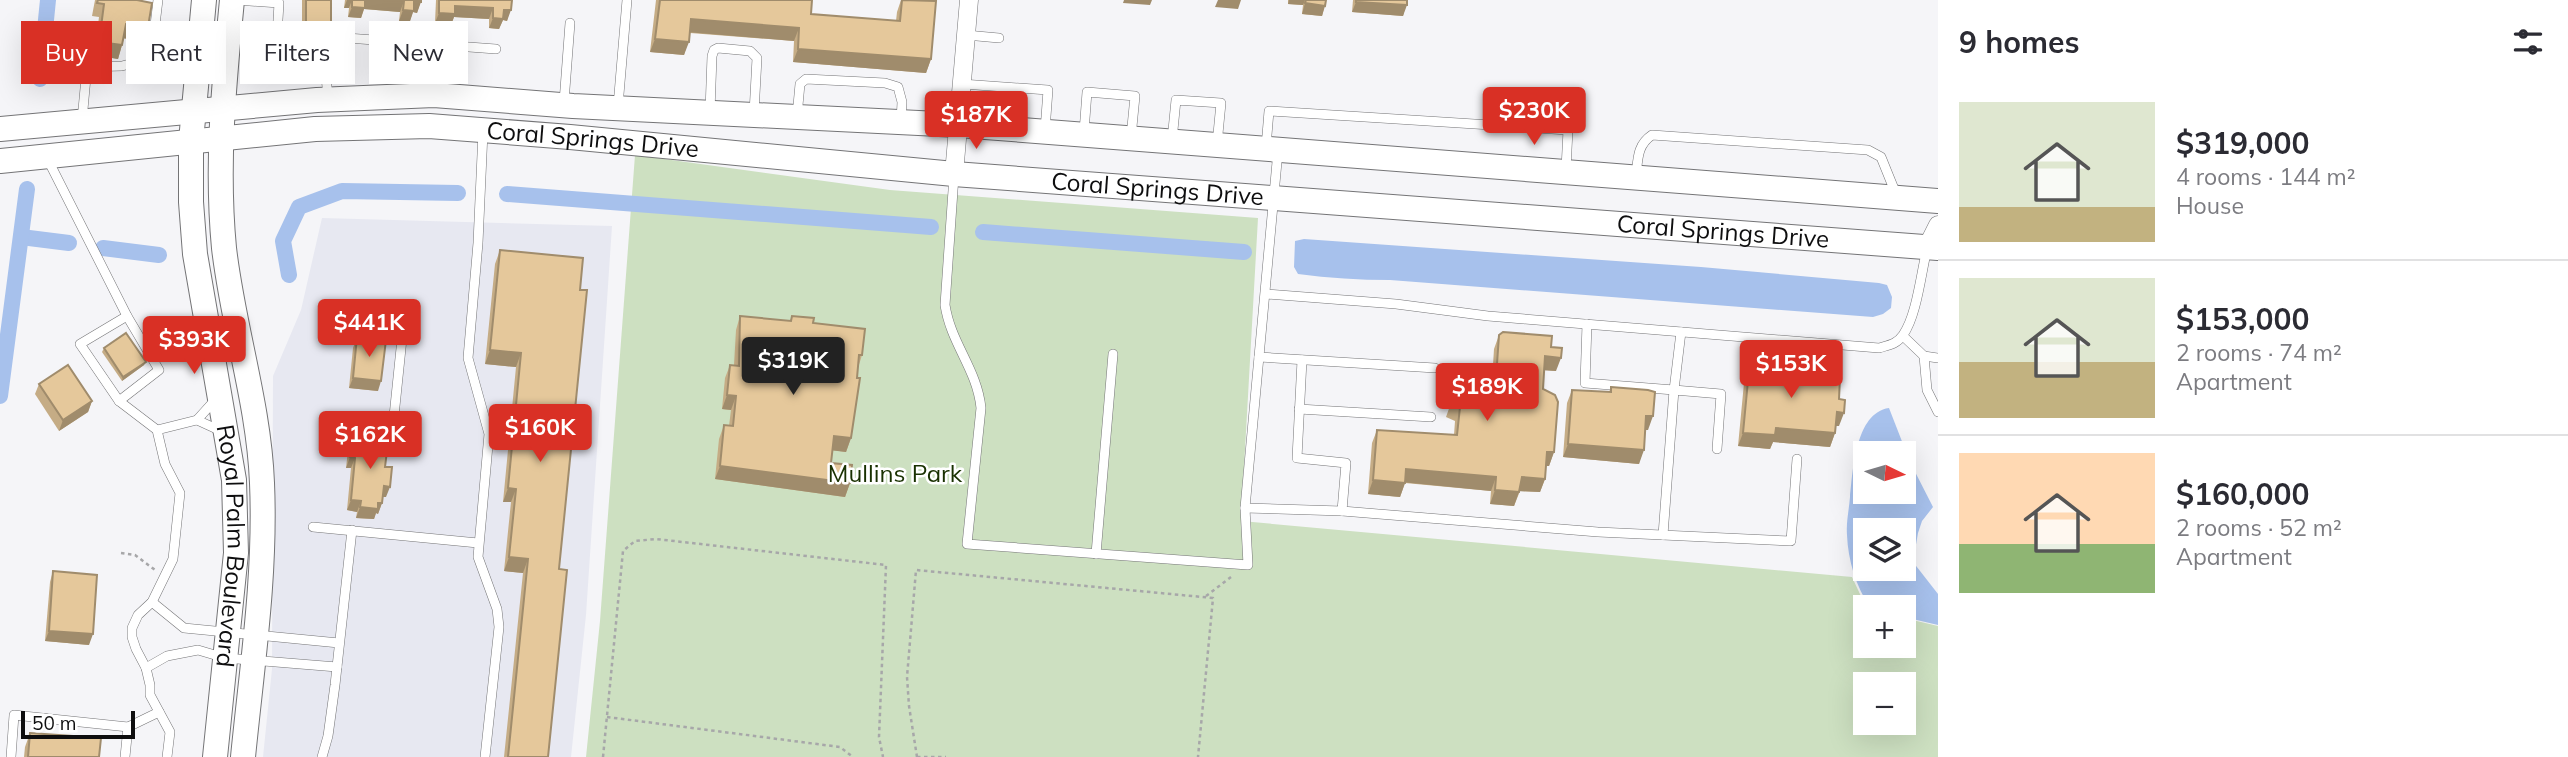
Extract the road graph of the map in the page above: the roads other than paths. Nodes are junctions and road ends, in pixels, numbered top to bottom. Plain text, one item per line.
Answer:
1 (158, 0) edge
2 (204, 0) edge
3 (234, 0) edge
4 (627, 0) edge
5 (969, 0) edge
6 (570, 23) dead end
7 (966, 36) junction
8 (999, 38) dead end
9 (468, 47) edge
10 (496, 49) dead end
11 (423, 84) edge
12 (962, 84) junction
13 (422, 96) junction
14 (328, 99) junction
15 (564, 106) junction
16 (221, 108) junction
17 (618, 109) junction
18 (193, 111) junction
19 (710, 113) junction
20 (754, 115) junction
21 (797, 117) junction
22 (82, 121) junction
23 (901, 122) junction
24 (959, 125) junction
25 (0, 129) edge
26 (483, 130) junction
27 (1045, 132) junction
28 (1083, 135) junction
29 (220, 138) junction
30 (1131, 139) junction
31 (191, 141) junction
32 (1172, 142) junction
33 (1217, 145) junction
34 (1272, 150) junction
35 (46, 156) junction
36 (0, 161) edge
37 (1566, 172) junction
38 (954, 174) junction
39 (1636, 178) junction
40 (1275, 198) junction
41 (1898, 198) junction
42 (1938, 201) edge
43 (1934, 240) edge
44 (1266, 294) junction
45 (127, 316) junction
46 (1587, 324) junction
47 (403, 329) dead end
48 (1681, 332) junction
49 (1903, 336) junction
50 (1113, 354) dead end
51 (1924, 356) junction
52 (1259, 357) junction
53 (1938, 358) edge
54 (1302, 360) junction
55 (1435, 368) dead end
56 (1674, 390) junction
57 (221, 395) junction
58 (119, 401) junction
59 (1299, 409) junction
60 (1938, 412) edge
61 (394, 416) dead end
62 (1431, 417) dead end
63 (197, 420) junction
64 (157, 430) junction
65 (228, 433) junction
66 (1717, 449) dead end
67 (1797, 459) dead end
68 (1245, 508) junction
69 (1342, 510) junction
70 (313, 527) dead end
71 (352, 530) junction
72 (1663, 536) junction
73 (478, 543) junction
74 (1096, 554) junction
75 (152, 603) junction
76 (228, 631) junction
77 (256, 633) junction
78 (340, 643) junction
79 (225, 658) junction
80 (253, 659) junction
81 (337, 667) junction
82 (146, 668) junction
83 (159, 712) junction
84 (128, 727) junction
85 (11, 757) edge
86 (125, 757) edge
87 (167, 757) edge
88 (215, 757) edge
89 (243, 757) edge
90 (321, 757) edge
91 (485, 757) edge

1 - 22 lane
2 - 18 main road, Royal Palm Boulevard
3 - 14 lane
3 - 16 main road, Royal Palm Boulevard
4 - 17 lane
5 - 7 street
6 - 15 lane
7 - 8 lane
7 - 12 street
9 - 10 lane
11 - 13 lane
12 - 24 street
12 - 27 lane
13 - 14 main road, Coral Springs Drive
13 - 15 main road, Coral Springs Drive
14 - 16 main road, Coral Springs Drive
15 - 17 main road, Coral Springs Drive
16 - 18 main road, Coral Springs Drive
16 - 29 main road, Royal Palm Boulevard
17 - 19 main road, Coral Springs Drive
18 - 22 main road, Coral Springs Drive
18 - 31 main road, Royal Palm Boulevard
19 - 20 main road, Coral Springs Drive
19 - 20 lane
20 - 21 main road, Coral Springs Drive
21 - 23 main road, Coral Springs Drive
21 - 23 lane
22 - 25 main road, Coral Springs Drive
23 - 24 main road, Coral Springs Drive
24 - 27 main road, Coral Springs Drive
24 - 38 street
26 - 29 main road, Coral Springs Drive
26 - 38 main road, Coral Springs Drive
26 - 73 lane
27 - 28 main road, Coral Springs Drive
28 - 30 main road, Coral Springs Drive
28 - 30 lane
29 - 31 main road, Coral Springs Drive
29 - 77 main road, Royal Palm Boulevard
30 - 32 main road, Coral Springs Drive
31 - 35 main road, Coral Springs Drive
31 - 57 main road, Royal Palm Boulevard
32 - 33 main road, Coral Springs Drive
32 - 33 lane
33 - 34 main road, Coral Springs Drive
34 - 37 main road, Coral Springs Drive
34 - 37 lane
34 - 40 lane
35 - 36 main road, Coral Springs Drive
35 - 45 lane
37 - 39 main road, Coral Springs Drive
38 - 40 main road, Coral Springs Drive
38 - 74 lane
39 - 41 main road, Coral Springs Drive
39 - 41 lane
40 - 43 main road, Coral Springs Drive
40 - 44 lane
41 - 42 main road, Coral Springs Drive
43 - 49 lane
44 - 46 lane
44 - 52 lane
45 - 58 lane
45 - 58 lane
46 - 48 lane
46 - 56 lane
47 - 61 lane
48 - 49 lane
48 - 56 lane
49 - 51 lane
50 - 74 lane
51 - 53 lane
51 - 60 lane
52 - 54 lane
52 - 68 lane
54 - 55 lane
54 - 59 lane
56 - 66 lane
56 - 72 lane
57 - 63 lane
57 - 65 main road, Royal Palm Boulevard
58 - 64 lane
59 - 62 lane
59 - 69 lane
63 - 64 lane
63 - 65 lane
64 - 75 lane
65 - 76 main road, Royal Palm Boulevard
67 - 72 lane
68 - 69 lane
68 - 74 lane
69 - 72 lane
70 - 71 lane
71 - 73 lane
71 - 78 lane
73 - 91 lane
75 - 76 lane
75 - 82 lane
76 - 77 lane
76 - 79 main road, Royal Palm Boulevard
77 - 78 lane
77 - 80 main road, Royal Palm Boulevard
78 - 81 lane
79 - 80 lane
79 - 82 lane
79 - 88 main road, Royal Palm Boulevard
80 - 81 lane
80 - 89 main road, Royal Palm Boulevard
81 - 90 lane
82 - 83 lane
83 - 84 lane
83 - 87 lane
84 - 85 lane
84 - 86 lane

